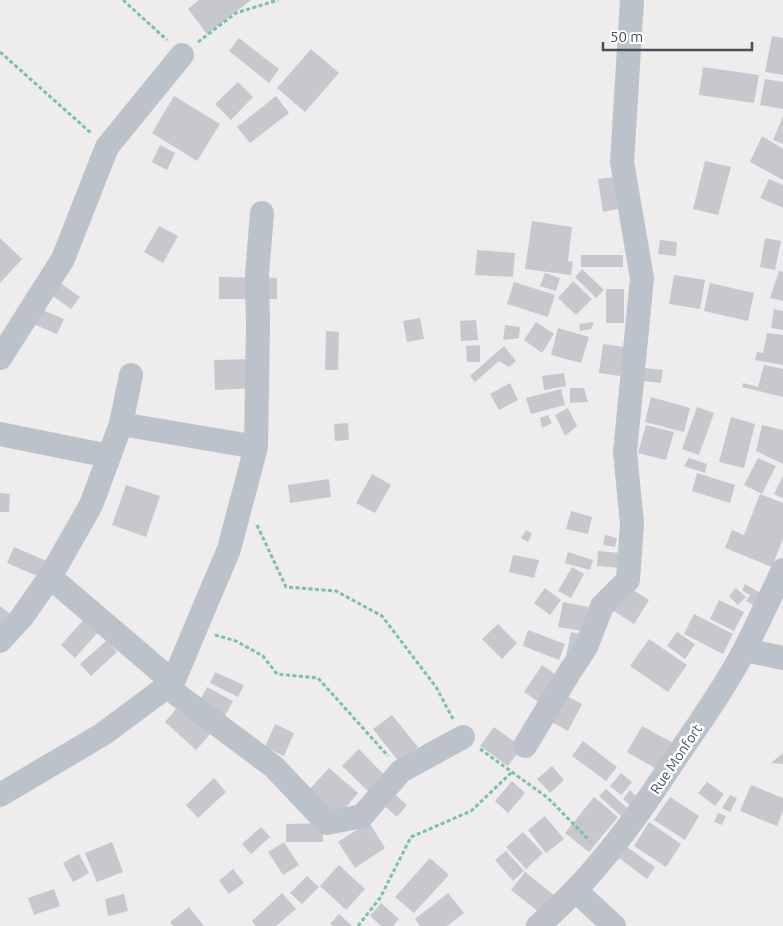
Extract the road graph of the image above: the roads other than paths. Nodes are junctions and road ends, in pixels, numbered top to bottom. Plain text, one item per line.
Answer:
1 (632, 0) edge
2 (182, 55) road end
3 (262, 212) dead end
4 (0, 356) edge
5 (131, 375) dead end
6 (121, 424) junction
7 (0, 434) edge
8 (256, 448) junction
9 (109, 456) junction
10 (783, 570) edge
11 (50, 577) junction
12 (0, 641) edge
13 (745, 650) junction
14 (783, 658) edge
15 (170, 685) junction
16 (463, 737) road end
17 (525, 746) dead end
18 (0, 795) edge
19 (575, 890) junction
20 (538, 926) edge
21 (614, 926) edge

1 - 17 street
2 - 4 street
3 - 8 street
5 - 6 street
6 - 8 street
6 - 9 street
7 - 9 street
8 - 15 street
9 - 11 street
10 - 13 street, Rue Monfort
11 - 12 street
11 - 15 street
13 - 14 street
13 - 19 street, Rue Monfort
15 - 16 street
15 - 18 street
19 - 20 street, Rue Monfort
19 - 21 street

